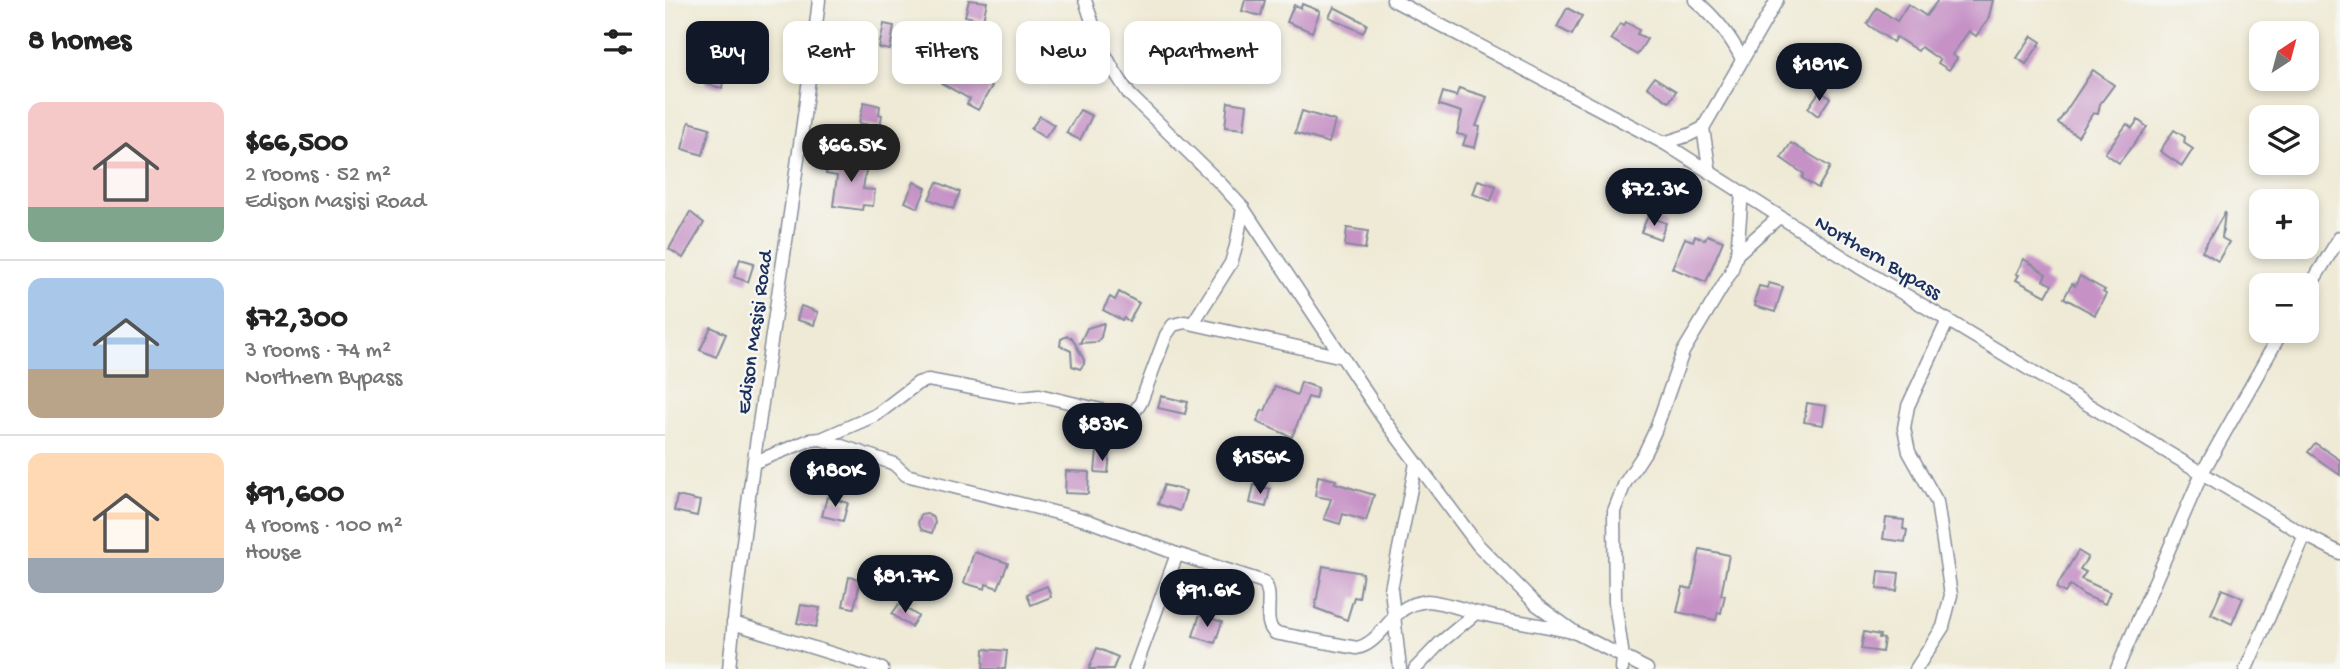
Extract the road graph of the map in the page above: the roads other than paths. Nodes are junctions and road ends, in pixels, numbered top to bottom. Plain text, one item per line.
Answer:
1 (818, 0) edge
2 (1085, 0) edge
3 (1393, 0) edge
4 (1695, 0) edge
5 (1777, 0) edge
6 (1742, 59) junction
7 (1703, 128) junction
8 (1664, 143) junction
9 (1710, 173) junction
10 (1742, 193) junction
11 (1243, 208) junction
12 (1779, 217) junction
13 (2340, 237) edge
14 (1737, 254) junction
15 (2318, 273) edge
16 (1948, 320) junction
17 (1193, 323) junction
18 (2275, 343) edge
19 (1343, 357) junction
20 (821, 439) junction
21 (755, 462) junction
22 (1416, 463) junction
23 (2202, 473) junction
24 (2305, 535) junction
25 (2340, 553) edge
26 (1177, 554) junction
27 (1476, 613) junction
28 (1394, 617) junction
29 (733, 623) junction
30 (1576, 633) junction
31 (1623, 663) edge
32 (729, 669) edge
33 (882, 669) edge
34 (1135, 669) edge
35 (1400, 669) edge
36 (1415, 669) edge
37 (1647, 669) edge
38 (1916, 669) edge
39 (2117, 669) edge
40 (2246, 669) edge

1 - 21 street, Edison Masisi Road
2 - 11 street
3 - 8 street, Northern Bypass
4 - 6 street
5 - 6 street
6 - 7 street
7 - 8 street
7 - 9 street
8 - 9 street, Northern Bypass
9 - 10 street, Northern Bypass
10 - 12 street, Northern Bypass
10 - 14 street
11 - 17 street
11 - 19 street
12 - 14 street
12 - 16 street, Northern Bypass
13 - 15 street
14 - 31 street
16 - 23 street, Northern Bypass
16 - 38 street
17 - 19 street
17 - 20 street
18 - 23 street
19 - 22 street
20 - 21 street
20 - 26 street
21 - 29 street, Edison Masisi Road
22 - 28 street
22 - 30 street
23 - 24 street, Northern Bypass
23 - 39 street
24 - 25 street, Northern Bypass
24 - 40 street
26 - 28 street
26 - 34 street
27 - 28 street
27 - 30 street
27 - 36 street
28 - 35 street
29 - 32 street, Edison Masisi Road
29 - 33 street
30 - 31 street
31 - 37 street

